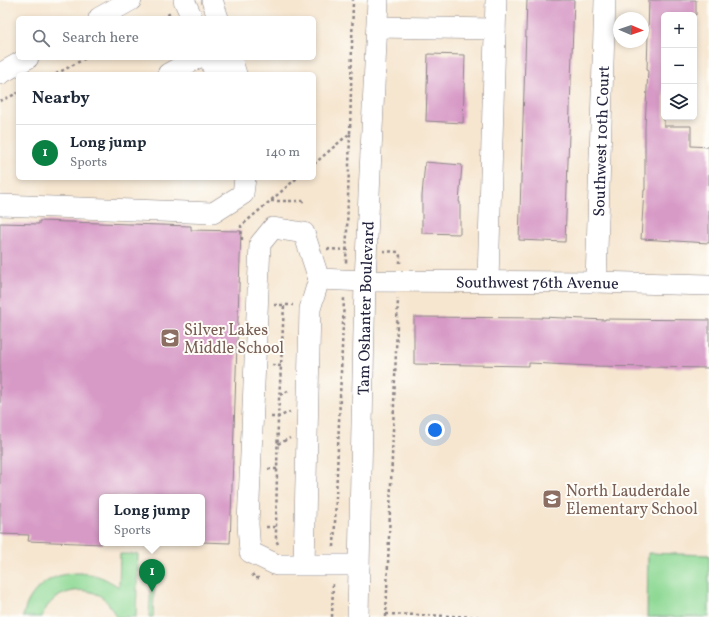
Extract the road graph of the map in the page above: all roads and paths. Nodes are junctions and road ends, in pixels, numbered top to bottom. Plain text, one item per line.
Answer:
1 (132, 0) edge
2 (184, 0) edge
3 (212, 0) edge
4 (353, 0) edge
5 (378, 0) edge
6 (496, 0) edge
7 (605, 0) edge
8 (103, 16) edge
9 (191, 16) edge
10 (217, 16) edge
11 (377, 27) junction
12 (495, 29) junction
13 (24, 60) edge
14 (82, 60) edge
15 (193, 60) edge
16 (211, 60) edge
17 (231, 60) edge
18 (60, 72) edge
19 (172, 72) edge
20 (214, 72) edge
21 (235, 72) edge
22 (0, 74) edge
23 (16, 95) edge
24 (0, 101) edge
25 (350, 133) junction
26 (316, 162) edge
27 (245, 180) edge
28 (295, 180) edge
29 (270, 201) junction
30 (304, 201) dead end
31 (0, 205) edge
32 (242, 248) dead end
33 (346, 250) dead end
34 (319, 279) junction
35 (365, 281) junction
36 (488, 281) junction
37 (596, 282) junction
38 (709, 285) edge
39 (398, 314) dead end
40 (281, 366) dead end
41 (308, 403) junction
42 (252, 415) junction
43 (278, 417) junction
44 (279, 546) dead end
45 (304, 564) junction
46 (359, 564) junction
47 (333, 582) dead end
48 (386, 616) edge
49 (332, 617) edge
50 (358, 617) edge
51 (482, 617) edge

1 - 8 street
2 - 9 street
3 - 10 street
4 - 25 path
5 - 11 street, Tam Oshanter Boulevard
6 - 12 street
7 - 37 street, Southwest 10th Court
11 - 12 street
11 - 35 street, Tam Oshanter Boulevard
12 - 36 street
13 - 22 street
14 - 18 path
15 - 19 street
16 - 20 street
17 - 21 street
23 - 24 path
25 - 26 path
25 - 33 path
27 - 31 street
28 - 29 path
29 - 30 path
29 - 32 path
34 - 35 street, Southwest 76th Avenue
34 - 41 street
34 - 42 street
35 - 36 street, Southwest 76th Avenue
35 - 46 street, Tam Oshanter Boulevard
36 - 37 street, Southwest 76th Avenue
37 - 38 street, Southwest 76th Avenue
39 - 48 path
40 - 43 path
41 - 43 path
41 - 45 street
42 - 43 path
42 - 45 street
43 - 44 path
45 - 46 street
46 - 50 street, Tam Oshanter Boulevard
47 - 49 path
48 - 51 path

